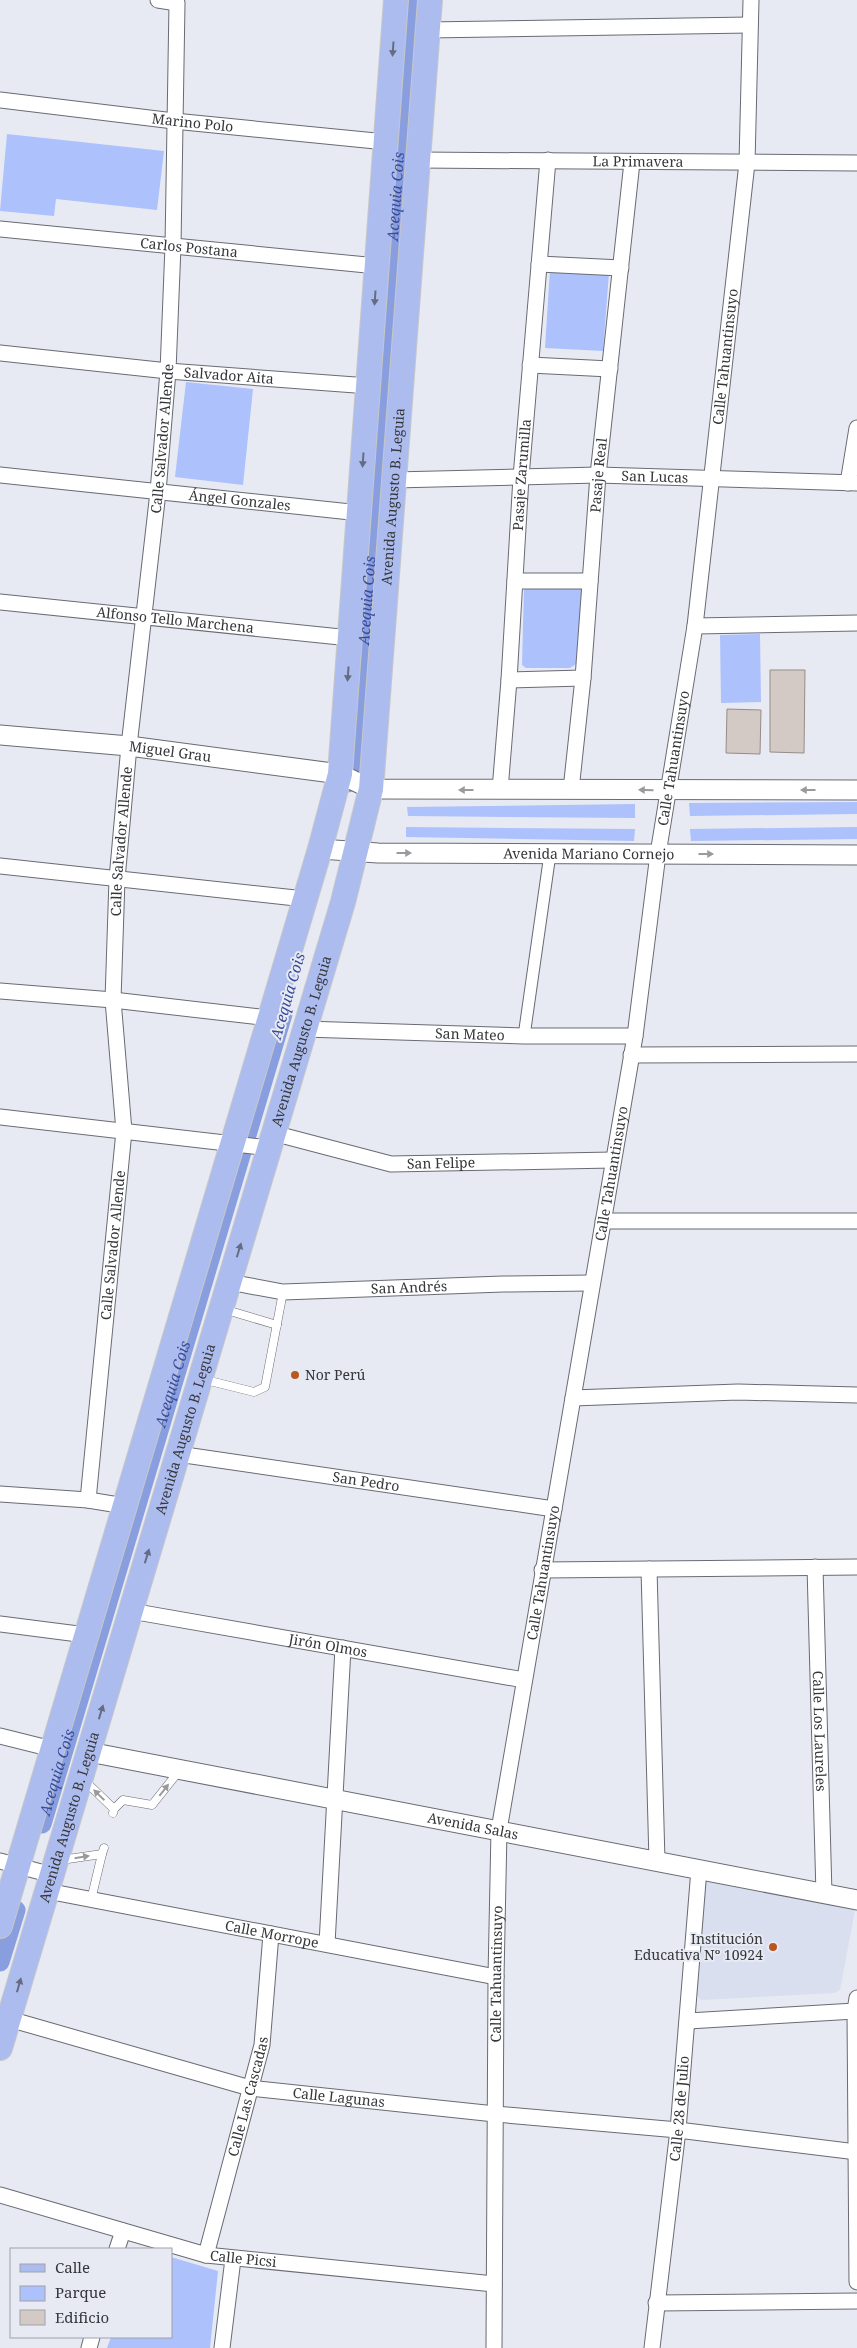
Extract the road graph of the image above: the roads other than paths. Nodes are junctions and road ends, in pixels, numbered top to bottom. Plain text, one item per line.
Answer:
1 (158, 0) edge
2 (396, 0) edge
3 (430, 0) edge
4 (751, 0) edge
5 (750, 25) junction
6 (428, 30) junction
7 (0, 100) edge
8 (174, 121) junction
9 (386, 142) junction
10 (418, 160) junction
11 (548, 160) junction
12 (632, 162) junction
13 (747, 163) junction
14 (857, 163) edge
15 (0, 229) edge
16 (173, 246) junction
17 (538, 264) junction
18 (377, 266) junction
19 (620, 268) junction
20 (0, 353) edge
21 (530, 365) junction
22 (610, 369) junction
23 (168, 371) junction
24 (369, 386) junction
25 (857, 428) edge
26 (0, 475) edge
27 (598, 475) junction
28 (521, 477) junction
29 (712, 479) junction
30 (394, 480) junction
31 (853, 483) edge
32 (158, 492) junction
33 (360, 513) junction
34 (515, 581) junction
35 (590, 581) junction
36 (0, 602) edge
37 (145, 616) junction
38 (857, 623) edge
39 (695, 626) junction
40 (350, 638) junction
41 (583, 678) junction
42 (509, 680) junction
43 (0, 735) edge
44 (129, 746) junction
45 (340, 775) junction
46 (370, 788) junction
47 (500, 790) junction
48 (571, 790) junction
49 (668, 790) junction
50 (857, 790) edge
51 (321, 849) junction
52 (356, 852) junction
53 (550, 854) junction
54 (658, 854) junction
55 (857, 855) edge
56 (0, 866) edge
57 (118, 879) junction
58 (304, 899) junction
59 (0, 991) edge
60 (113, 1000) junction
61 (269, 1018) junction
62 (304, 1029) junction
63 (524, 1036) junction
64 (635, 1036) junction
65 (857, 1054) edge
66 (631, 1055) junction
67 (0, 1117) edge
68 (124, 1131) junction
69 (233, 1143) junction
70 (270, 1143) junction
71 (613, 1160) junction
72 (603, 1220) junction
73 (857, 1221) edge
74 (229, 1282) junction
75 (592, 1283) junction
76 (283, 1292) junction
77 (221, 1309) junction
78 (276, 1325) junction
79 (200, 1379) junction
80 (857, 1395) edge
81 (573, 1398) junction
82 (178, 1454) junction
83 (0, 1494) edge
84 (88, 1500) junction
85 (125, 1506) junction
86 (554, 1508) junction
87 (815, 1567) junction
88 (857, 1567) edge
89 (649, 1569) junction
90 (542, 1570) junction
91 (131, 1611) junction
92 (0, 1624) edge
93 (86, 1635) junction
94 (343, 1648) junction
95 (524, 1680) junction
96 (0, 1736) edge
97 (52, 1749) junction
98 (89, 1752) junction
99 (180, 1769) junction
100 (81, 1778) junction
101 (335, 1799) junction
102 (498, 1830) junction
103 (657, 1861) junction
104 (12, 1865) edge
105 (700, 1869) junction
106 (51, 1876) junction
107 (824, 1894) junction
108 (91, 1900) junction
109 (857, 1900) edge
110 (0, 1926) edge
111 (271, 1934) junction
112 (327, 1944) junction
113 (496, 1977) junction
114 (856, 2004) edge
115 (9, 2019) junction
116 (688, 2021) junction
117 (0, 2048) edge
118 (250, 2088) junction
119 (495, 2114) junction
120 (678, 2130) junction
121 (856, 2152) edge
122 (0, 2195) edge
123 (123, 2231) junction
124 (118, 2248) edge
125 (206, 2256) junction
126 (233, 2259) junction
127 (857, 2282) edge
128 (494, 2284) junction
129 (857, 2301) edge
130 (656, 2303) junction
131 (222, 2348) edge
132 (494, 2348) edge
133 (652, 2348) edge

1 - 8 street, Calle Salvador Allende
2 -> 9 main road
3 - 6 main road, Avenida Augusto B. Leguia
4 - 5 street, Calle Tahuantinsuyo
5 - 6 street
5 - 13 street, Calle Tahuantinsuyo
6 - 10 main road, Avenida Augusto B. Leguia
7 - 8 street, Marino Polo
8 - 9 street, Marino Polo
8 - 16 street, Calle Salvador Allende
9 - 18 main road
10 - 11 street, La Primavera
10 - 30 main road, Avenida Augusto B. Leguia
11 - 12 street, La Primavera
11 - 17 street, Pasaje Zarumilla
12 - 13 street, La Primavera
12 - 19 street, Pasaje Real
13 - 14 street, La Primavera
13 - 29 street, Calle Tahuantinsuyo
15 - 16 street, Carlos Postana
16 - 18 street, Carlos Postana
16 - 23 street, Calle Salvador Allende
17 - 19 street
17 - 21 street, Pasaje Zarumilla
18 -> 24 main road
19 - 22 street, Pasaje Real
20 - 23 street, Salvador Aita
21 - 22 street
21 - 28 street, Pasaje Zarumilla
22 - 27 street, Pasaje Real
23 - 24 street, Salvador Aita
23 - 32 street, Calle Salvador Allende
24 -> 33 main road
25 - 31 street
26 - 32 street, Ángel Gonzales
27 - 28 street, San Lucas
27 - 29 street, San Lucas
27 - 35 street, Pasaje Real
28 - 30 street, San Lucas
28 - 34 street, Pasaje Zarumilla
29 - 31 street, San Lucas
29 - 39 street, Calle Tahuantinsuyo
30 - 46 main road, Avenida Augusto B. Leguia
32 - 33 street, Ángel Gonzales
32 - 37 street, Calle Salvador Allende
33 - 40 main road
34 - 35 street
34 - 42 street, Pasaje Zarumilla
35 - 41 street, Pasaje Real
36 - 37 street, Alfonso Tello Marchena
37 - 40 street, Alfonso Tello Marchena
37 - 44 street, Calle Salvador Allende
38 - 39 street
39 - 49 street, Calle Tahuantinsuyo
40 -> 45 main road
41 - 42 street
41 - 48 street, Pasaje Real
42 - 47 street, Pasaje Zarumilla
43 - 44 street, Miguel Grau
44 - 45 street, Miguel Grau
44 - 57 street, Calle Salvador Allende
45 - 46 street
45 - 51 main road
47 -> 46 street
46 - 52 main road, Avenida Augusto B. Leguia
47 - 48 street
49 -> 48 street
50 -> 49 street
49 - 54 street, Calle Tahuantinsuyo
51 - 52 street, Avenida Mariano Cornejo
51 - 58 main road
52 -> 53 street, Avenida Mariano Cornejo
52 - 62 main road, Avenida Augusto B. Leguia
53 - 54 street, Avenida Mariano Cornejo
53 - 63 street
54 -> 55 street, Avenida Mariano Cornejo
54 - 64 street, Calle Tahuantinsuyo
56 - 57 street
57 - 58 street
57 - 60 street, Calle Salvador Allende
58 - 61 main road
59 - 60 street
60 - 61 street
60 - 68 street, Calle Salvador Allende
61 - 69 main road
62 - 63 street, San Mateo
62 - 70 main road, Avenida Augusto B. Leguia
63 - 64 street, San Mateo
64 - 66 street, Calle Tahuantinsuyo
65 - 66 street
66 - 71 street, Calle Tahuantinsuyo
67 - 68 street, San Felipe
68 - 69 street, San Felipe
68 - 84 street, Calle Salvador Allende
69 - 70 street, San Felipe
69 - 85 main road
70 - 71 street, San Felipe
74 -> 70 main road, Avenida Augusto B. Leguia
71 - 72 street, Calle Tahuantinsuyo
72 - 73 street
72 - 75 street, Calle Tahuantinsuyo
74 - 76 street, San Andrés
74 - 77 main road, Avenida Augusto B. Leguia
75 - 76 street, San Andrés
75 - 81 street, Calle Tahuantinsuyo
76 - 78 lane
77 - 78 lane
77 - 79 main road, Avenida Augusto B. Leguia
78 - 79 lane
79 - 82 main road, Avenida Augusto B. Leguia
80 - 81 street
81 - 86 street, Calle Tahuantinsuyo
82 - 86 street, San Pedro
91 -> 82 main road, Avenida Augusto B. Leguia
83 - 84 street
84 - 85 street
85 - 93 main road
86 - 90 street, Calle Tahuantinsuyo
87 - 88 street
87 - 89 street
87 - 107 street, Calle Los Laureles
89 - 90 street
89 - 103 street
90 - 95 street, Calle Tahuantinsuyo
91 - 94 street, Jirón Olmos
98 -> 91 main road, Avenida Augusto B. Leguia
92 - 93 street
93 - 97 main road
94 - 95 street, Jirón Olmos
94 - 101 street
95 - 102 street, Calle Tahuantinsuyo
96 - 97 street
97 - 104 main road
98 - 99 street, Avenida Salas
98 - 100 main road, Avenida Augusto B. Leguia
99 - 100 lane
99 - 101 street, Avenida Salas
100 - 106 main road, Avenida Augusto B. Leguia
101 - 102 street, Avenida Salas
101 - 112 street
102 - 103 street, Avenida Salas
102 - 113 street, Calle Tahuantinsuyo
103 - 105 street, Avenida Salas
104 - 106 street, Calle Morrope
104 - 110 main road
105 - 107 street, Avenida Salas
105 - 116 street, Calle 28 de Julio
106 - 108 street, Calle Morrope
106 -> 108 lane
115 -> 106 main road, Avenida Augusto B. Leguia
107 - 109 street, Avenida Salas
108 - 111 street, Calle Morrope
111 - 112 street, Calle Morrope
111 - 118 street, Calle Las Cascadas
112 - 113 street, Calle Morrope
113 - 119 street, Calle Tahuantinsuyo
114 - 116 street
114 - 121 street
115 - 117 main road, Avenida Augusto B. Leguia
115 - 118 street, Calle Lagunas
116 - 120 street, Calle 28 de Julio
118 - 119 street, Calle Lagunas
118 - 125 street, Calle Las Cascadas
119 - 120 street, Calle Lagunas
119 - 128 street, Calle Tahuantinsuyo
120 - 121 street, Calle Lagunas
120 - 130 street, Calle 28 de Julio
121 - 127 street
122 - 123 street, Calle Picsi
123 - 124 street
123 - 125 street, Calle Picsi
125 - 126 street, Calle Picsi
126 - 128 street, Calle Picsi
126 - 131 street
128 - 132 street, Calle Tahuantinsuyo
129 - 130 street
130 - 133 street, Calle 28 de Julio

